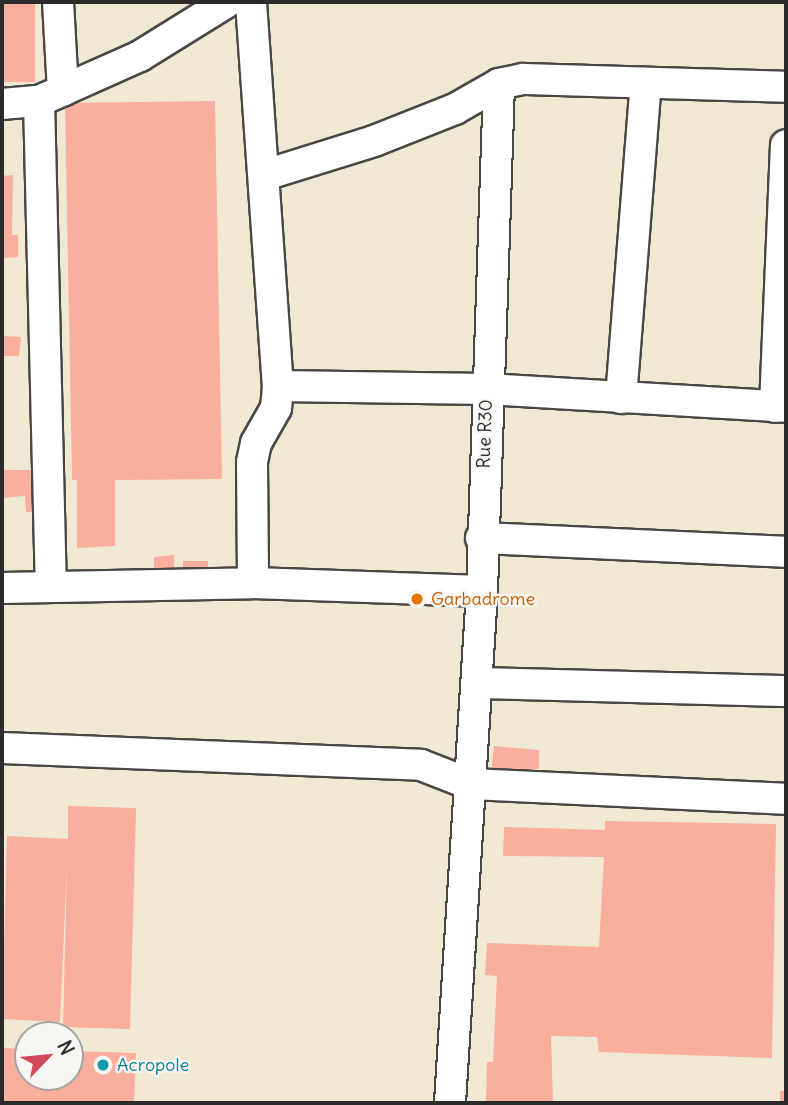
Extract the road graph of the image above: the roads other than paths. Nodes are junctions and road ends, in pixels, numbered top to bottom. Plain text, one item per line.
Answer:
1 (58, 2) edge
2 (226, 2) edge
3 (251, 2) edge
4 (646, 83) junction
5 (499, 84) junction
6 (786, 87) edge
7 (51, 96) junction
8 (2, 104) edge
9 (786, 145) edge
10 (265, 175) junction
11 (278, 386) junction
12 (487, 388) junction
13 (621, 398) junction
14 (780, 407) edge
15 (481, 538) junction
16 (786, 552) edge
17 (253, 583) junction
18 (51, 587) junction
19 (2, 588) edge
20 (482, 591) junction
21 (477, 683) junction
22 (786, 691) edge
23 (2, 748) edge
24 (470, 784) junction
25 (786, 799) edge
26 (450, 1103) edge

1 - 7 street
2 - 7 street
3 - 10 street
4 - 5 street
4 - 6 street
4 - 13 street
5 - 10 street
5 - 12 street, Rue R30
7 - 8 street
7 - 18 street
9 - 14 street
10 - 11 street
11 - 12 street
11 - 17 street
12 - 13 street
12 - 15 street, Rue R30
13 - 14 street
15 - 16 street
15 - 20 street, Rue R30
17 - 18 street
17 - 20 street
18 - 19 street
20 - 21 street, Rue R30
21 - 22 street
21 - 24 street, Rue R30
23 - 24 street
24 - 25 street
24 - 26 street, Rue R30

